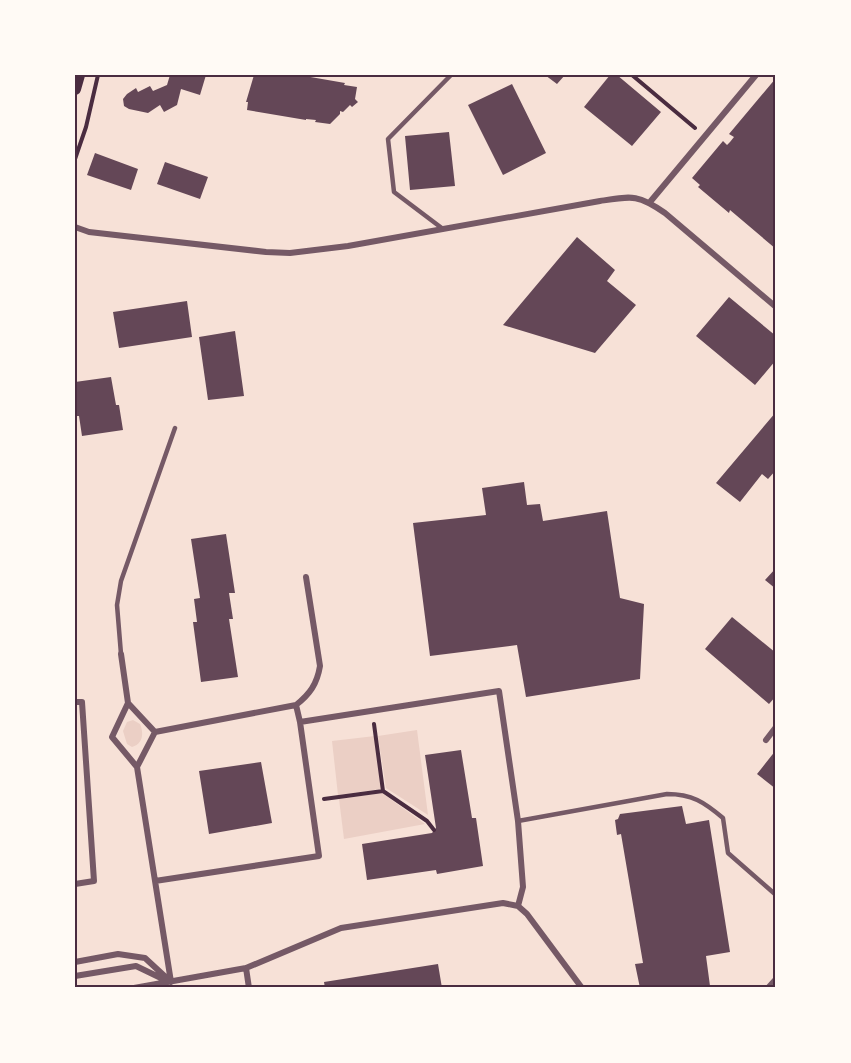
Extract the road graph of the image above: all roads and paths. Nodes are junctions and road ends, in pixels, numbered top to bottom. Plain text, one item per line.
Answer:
1 (79, 75) edge
2 (98, 75) edge
3 (451, 75) edge
4 (632, 75) edge
5 (756, 75) edge
6 (75, 89) edge
7 (705, 136) junction
8 (75, 159) edge
9 (650, 202) junction
10 (75, 227) edge
11 (443, 229) junction
12 (776, 307) edge
13 (175, 428) dead end
14 (306, 577) dead end
15 (121, 654) joint
16 (75, 702) edge
17 (128, 703) junction
18 (296, 705) junction
19 (372, 711) junction
20 (300, 722) junction
21 (776, 727) edge
22 (155, 732) junction
23 (766, 740) dead end
24 (137, 767) junction
25 (383, 790) junction
26 (311, 801) junction
27 (518, 821) junction
28 (434, 830) dead end
29 (155, 881) junction
30 (75, 884) edge
31 (776, 895) edge
32 (518, 906) junction
33 (75, 962) edge
34 (246, 969) junction
35 (75, 976) edge
36 (776, 978) edge
37 (171, 982) junction
38 (134, 988) edge
39 (249, 988) edge
40 (582, 988) edge
41 (767, 988) edge

1 - 6 main road
2 - 8 path
3 - 11 lane
4 - 7 path
5 - 7 street
7 - 9 street
9 - 11 street
9 - 12 street
10 - 11 street
13 - 15 lane
14 - 18 street
15 - 17 street
16 - 30 street
17 - 22 street
17 - 24 street
18 - 20 street
18 - 22 street
19 - 20 street
19 - 25 path
19 - 27 street
20 - 26 street
21 - 23 street
22 - 24 street
24 - 29 street
25 - 26 path
25 - 28 path
26 - 29 street
27 - 31 lane
27 - 32 street
29 - 37 street
32 - 34 street
32 - 40 street
33 - 37 street
34 - 37 street
34 - 39 street
35 - 37 street
36 - 41 lane
37 - 38 street

